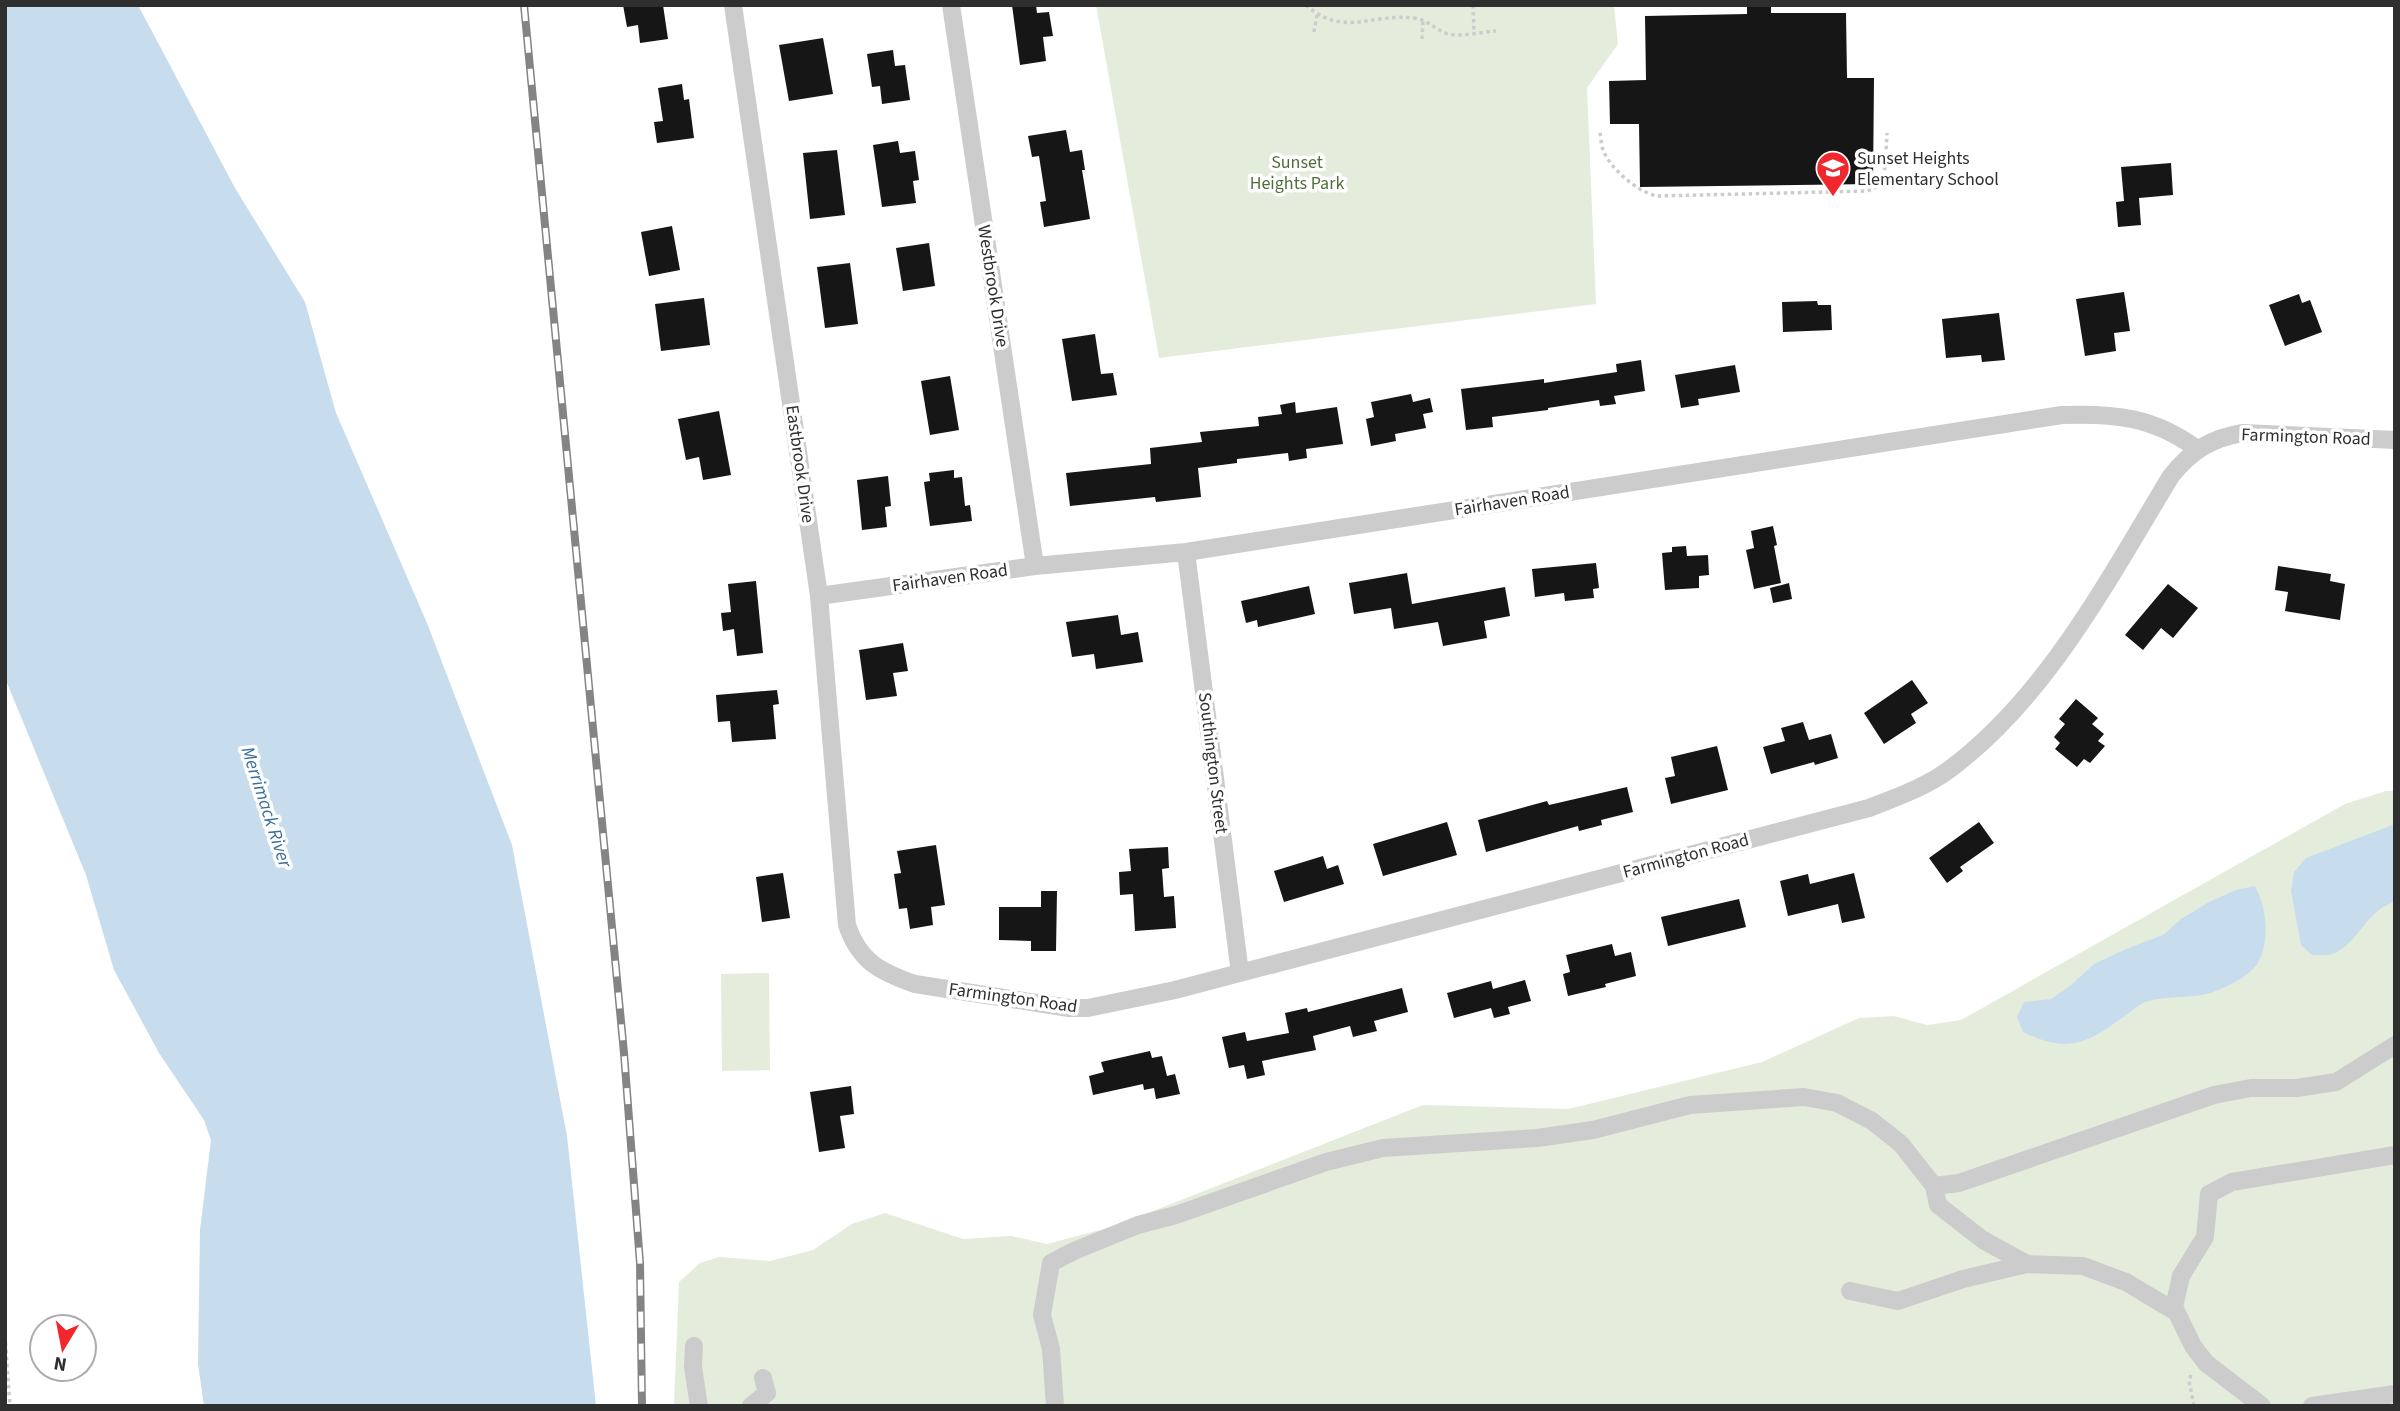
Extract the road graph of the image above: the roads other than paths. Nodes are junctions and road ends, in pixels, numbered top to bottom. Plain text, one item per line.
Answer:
1 (733, 5) edge
2 (951, 5) edge
3 (2395, 440) edge
4 (2197, 449) junction
5 (1186, 552) junction
6 (1035, 566) junction
7 (819, 596) junction
8 (847, 925) joint
9 (1240, 973) junction
10 (2395, 1045) edge
11 (2395, 1155) edge
12 (1934, 1186) junction
13 (2027, 1264) junction
14 (1850, 1291) dead end
15 (2176, 1312) junction
16 (694, 1346) dead end
17 (767, 1392) edge
18 (2395, 1394) edge
19 (699, 1406) edge
20 (751, 1406) edge
21 (1055, 1406) edge
22 (2262, 1406) edge
23 (2312, 1406) edge

1 - 7 street, Eastbrook Drive
2 - 6 street, Westbrook Drive
3 - 4 street, Farmington Road
4 - 5 street, Fairhaven Road
4 - 9 street, Farmington Road
5 - 6 street, Fairhaven Road
5 - 9 street, Southington Street
6 - 7 street, Fairhaven Road
7 - 8 street, Eastbrook Drive
8 - 9 street, Farmington Road
10 - 12 street
11 - 15 street
12 - 13 street
12 - 21 street
13 - 14 street
13 - 15 street
15 - 22 street
16 - 19 street
17 - 20 street
18 - 23 street

